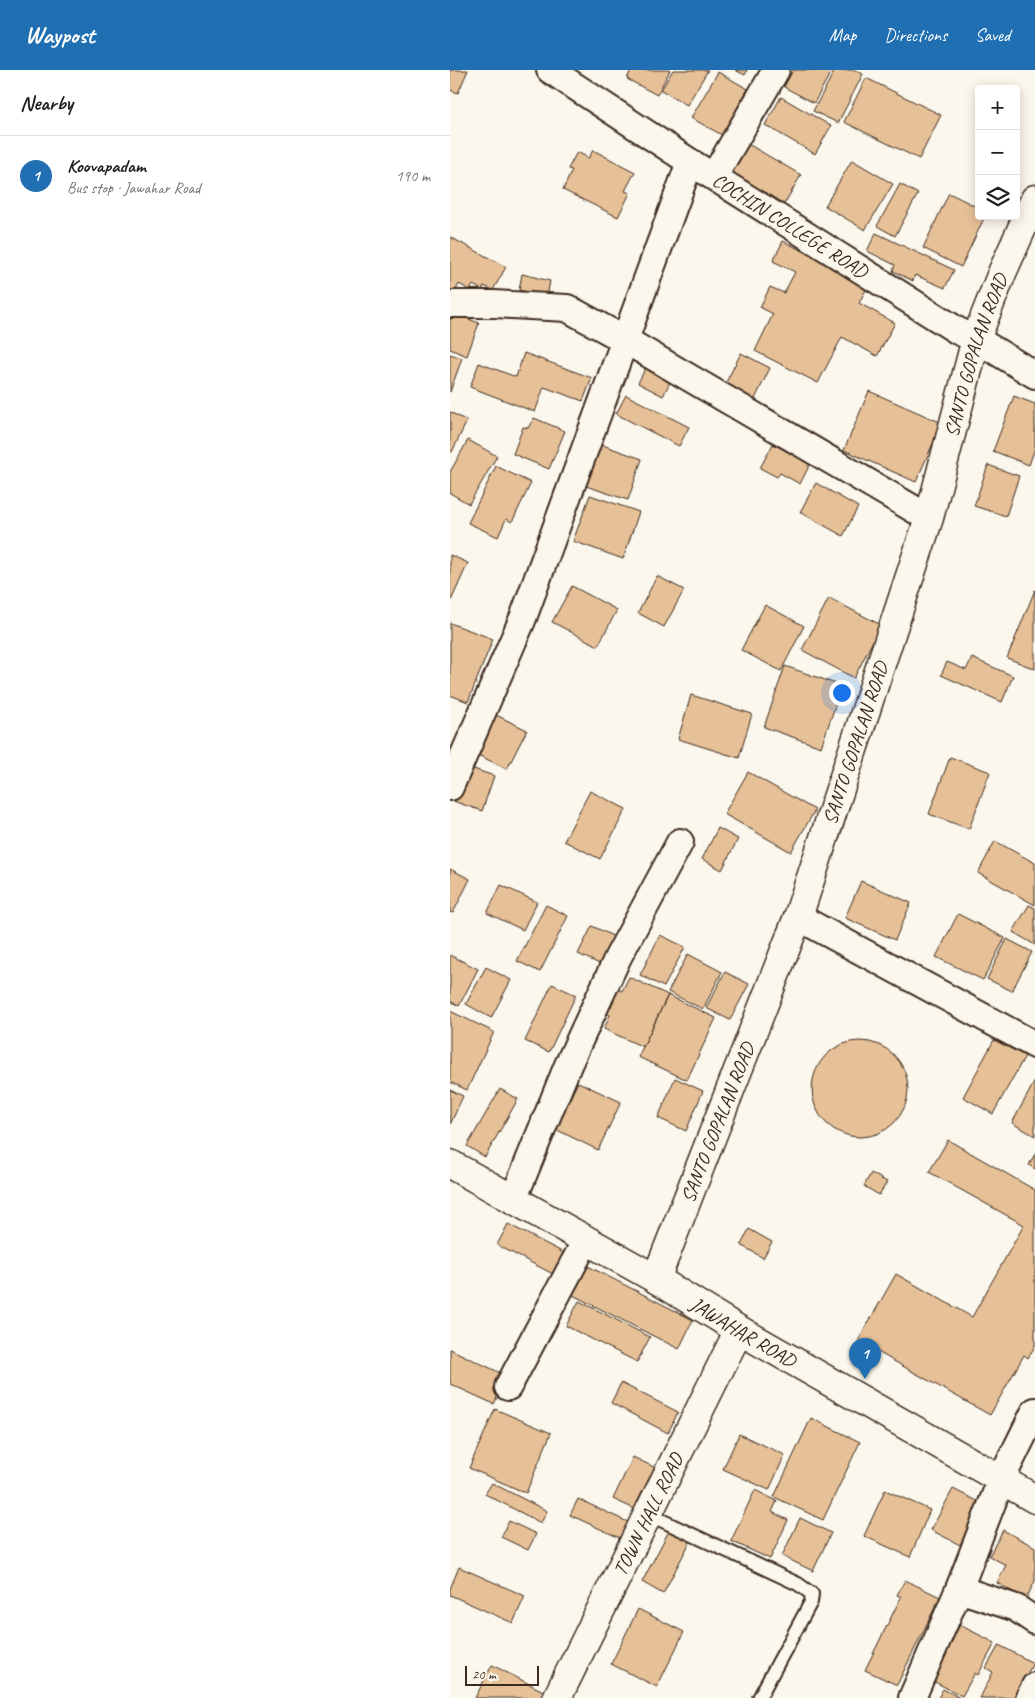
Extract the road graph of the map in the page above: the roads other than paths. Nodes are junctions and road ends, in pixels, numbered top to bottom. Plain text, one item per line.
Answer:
1 (550, 70) edge
2 (776, 70) edge
3 (690, 162) junction
4 (714, 176) junction
5 (1035, 199) edge
6 (450, 304) edge
7 (976, 339) junction
8 (625, 340) junction
9 (1035, 375) edge
10 (929, 518) junction
11 (450, 787) edge
12 (680, 842) dead end
13 (798, 917) junction
14 (1035, 1045) edge
15 (450, 1164) edge
16 (513, 1200) junction
17 (586, 1240) junction
18 (656, 1279) junction
19 (740, 1330) junction
20 (508, 1387) dead end
21 (1035, 1411) edge
22 (1001, 1480) junction
23 (1035, 1499) edge
24 (648, 1514) junction
25 (958, 1589) junction
26 (1035, 1621) edge
27 (1035, 1686) edge
28 (556, 1698) edge
29 (759, 1698) edge
30 (912, 1698) edge
31 (1029, 1698) edge

1 - 3 street, COCHIN COLLEGE ROAD
2 - 4 street
3 - 4 street, COCHIN COLLEGE ROAD
3 - 8 street
4 - 7 street, COCHIN COLLEGE ROAD
5 - 7 main road, SANTO GOPALAN ROAD
6 - 8 street
7 - 9 street, COCHIN COLLEGE ROAD
7 - 10 main road, SANTO GOPALAN ROAD
8 - 10 street
8 - 11 street
10 - 13 main road, SANTO GOPALAN ROAD
12 - 16 street
13 - 14 street
13 - 18 main road, SANTO GOPALAN ROAD
15 - 16 main road, JAWAHAR ROAD
16 - 17 main road, JAWAHAR ROAD
17 - 18 main road, JAWAHAR ROAD
17 - 20 street
18 - 19 main road, JAWAHAR ROAD
19 - 22 main road, JAWAHAR ROAD
19 - 24 main road, TOWN HALL ROAD
21 - 22 street
22 - 23 main road, JAWAHAR ROAD
22 - 25 street
24 - 28 main road, TOWN HALL ROAD
24 - 29 lane
25 - 26 street
25 - 30 street
27 - 31 street

